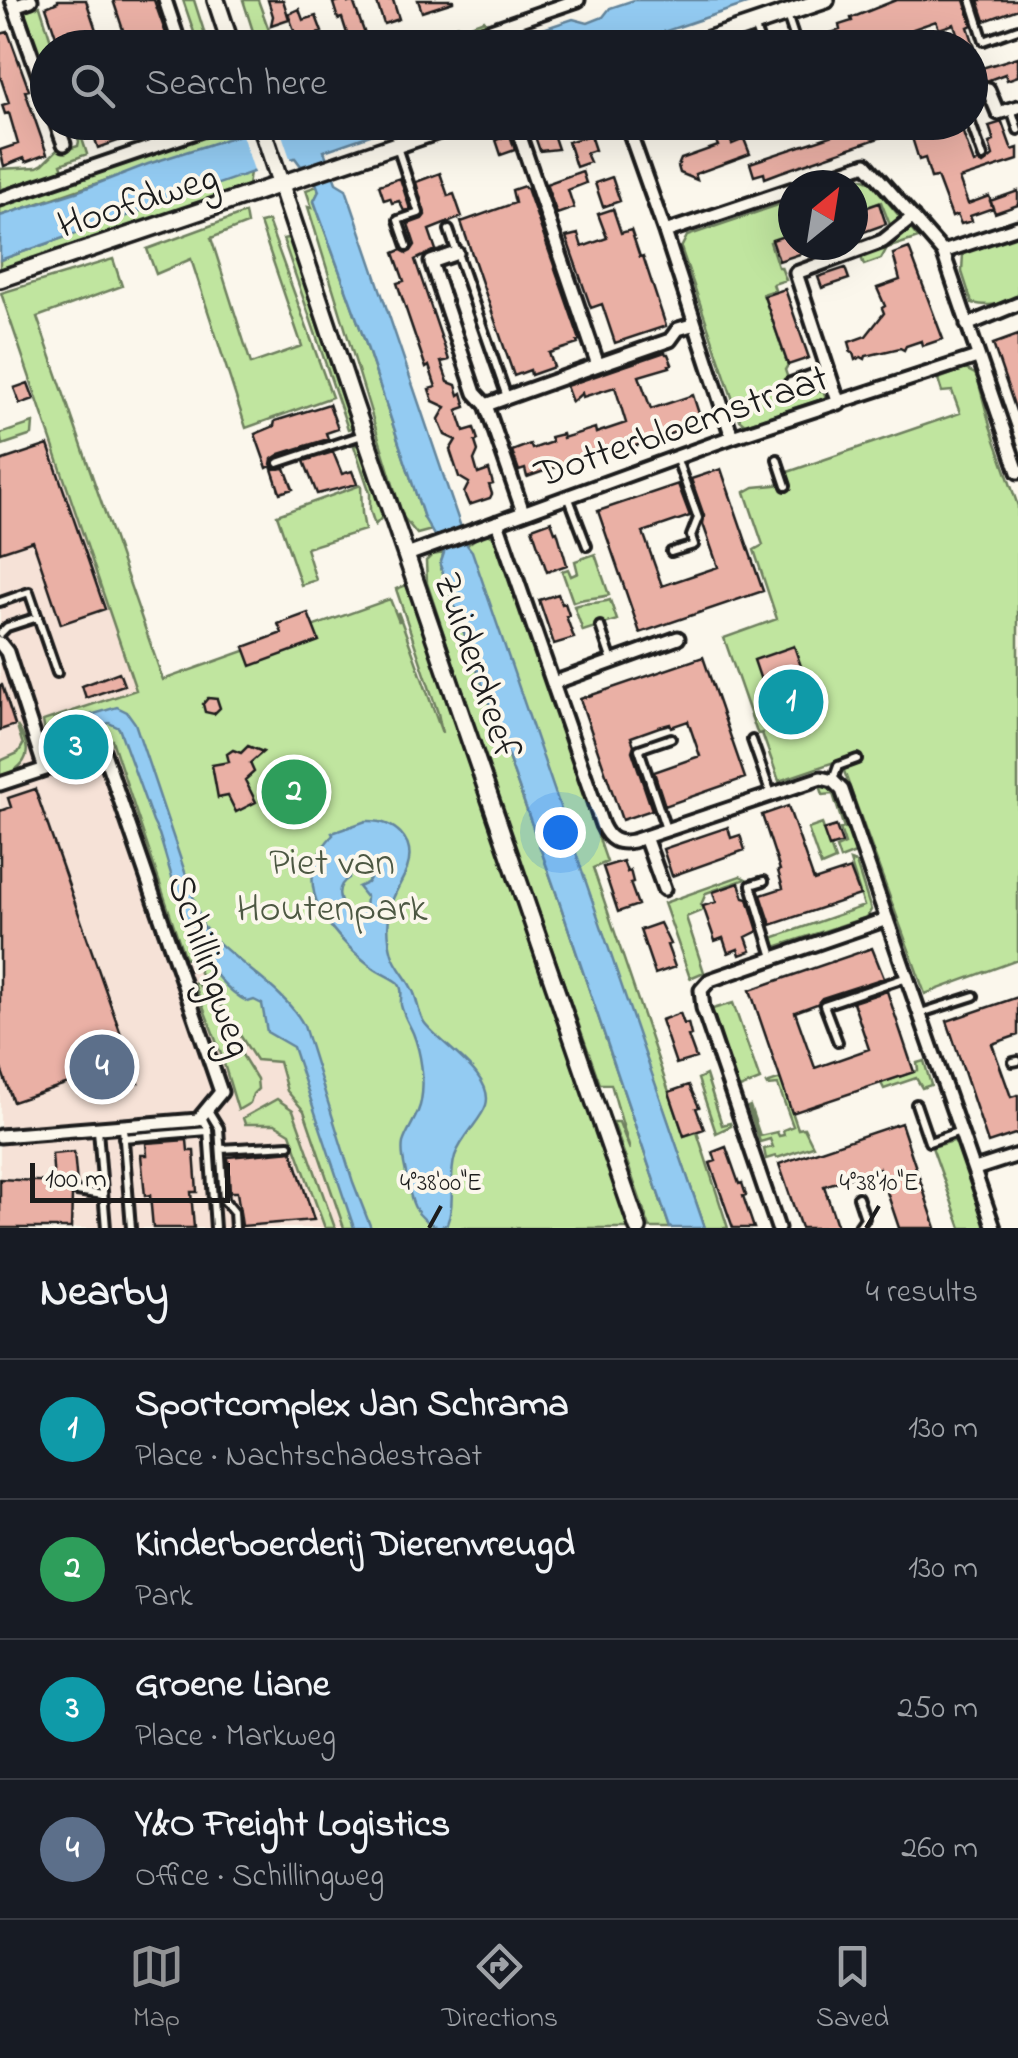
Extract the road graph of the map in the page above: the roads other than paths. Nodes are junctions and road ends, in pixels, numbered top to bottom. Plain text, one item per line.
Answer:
1 (31, 0) edge
2 (165, 0) edge
3 (216, 0) edge
4 (578, 0) edge
5 (826, 0) edge
6 (970, 0) edge
7 (13, 3) edge
8 (786, 13) junction
9 (754, 24) junction
10 (1018, 29) edge
11 (175, 30) edge
12 (226, 30) edge
13 (491, 30) edge
14 (736, 30) edge
15 (756, 30) edge
16 (792, 30) edge
17 (980, 30) edge
18 (988, 39) edge
19 (30, 51) edge
20 (988, 89) edge
21 (1014, 108) edge
22 (1018, 130) edge
23 (63, 140) edge
24 (172, 140) edge
25 (267, 140) edge
26 (414, 140) edge
27 (521, 140) edge
28 (632, 140) edge
29 (977, 140) edge
30 (64, 144) dead end
31 (397, 146) junction
32 (983, 157) dead end
33 (848, 170) edge
34 (282, 185) junction
35 (778, 194) edge
36 (0, 199) edge
37 (913, 216) junction
38 (1018, 226) edge
39 (449, 230) dead end
40 (665, 232) junction
41 (407, 246) dead end
42 (943, 252) junction
43 (457, 253) junction
44 (0, 279) edge
45 (1018, 304) edge
46 (695, 324) junction
47 (967, 325) junction
48 (977, 357) junction
49 (598, 365) junction
50 (828, 371) junction
51 (790, 385) dead end
52 (507, 397) junction
53 (839, 404) junction
54 (486, 405) junction
55 (364, 434) junction
56 (1012, 436) edge
57 (732, 437) junction
58 (676, 457) junction
59 (777, 458) dead end
60 (278, 464) dead end
61 (1018, 472) edge
62 (786, 486) dead end
63 (568, 496) junction
64 (524, 512) junction
65 (497, 522) junction
66 (587, 546) dead end
67 (671, 552) dead end
68 (407, 555) junction
69 (0, 602) edge
70 (38, 616) junction
71 (600, 626) dead end
72 (0, 634) edge
73 (678, 638) dead end
74 (0, 643) edge
75 (612, 662) junction
76 (58, 673) dead end
77 (553, 682) junction
78 (671, 738) dead end
79 (752, 740) dead end
80 (857, 759) dead end
81 (45, 768) junction
82 (833, 781) junction
83 (0, 784) edge
84 (771, 794) junction
85 (666, 829) junction
86 (645, 837) junction
87 (764, 881) dead end
88 (664, 889) dead end
89 (887, 918) junction
90 (774, 960) junction
91 (907, 977) junction
92 (974, 996) dead end
93 (921, 1013) junction
94 (838, 1042) dead end
95 (916, 1104) dead end
96 (204, 1112) junction
97 (98, 1128) junction
98 (962, 1130) junction
99 (208, 1131) junction
100 (123, 1132) junction
101 (0, 1136) edge
102 (289, 1145) dead end
103 (220, 1149) junction
104 (1018, 1154) edge
105 (975, 1169) junction
106 (77, 1192) dead end
107 (103, 1195) junction
108 (858, 1197) dead end
109 (106, 1228) edge
110 (131, 1228) edge
111 (216, 1228) edge
112 (235, 1228) edge
113 (638, 1228) edge
114 (778, 1228) edge
115 (858, 1228) edge
116 (994, 1228) edge

1 - 7 street
2 - 11 street
3 - 12 street
4 - 13 street
5 - 8 street
6 - 17 lane
7 - 19 street
8 - 9 street
8 - 16 lane
9 - 14 street
9 - 15 lane
10 - 18 lane
20 - 21 street
21 - 22 lane
23 - 30 street
24 - 36 street, Hoofdweg
25 - 34 street, Zuiderdreef
26 - 31 street, Hoofdweg
27 - 49 street
28 - 40 street
29 - 32 lane
31 - 34 street, Hoofdweg
31 - 41 lane
33 - 37 street
34 - 44 street, Hoofdweg
34 - 55 street, Zuiderdreef
35 - 40 street
37 - 42 street
37 - 50 street
38 - 42 street
39 - 43 lane
40 - 46 street
42 - 47 street
43 - 52 lane
43 - 54 street
45 - 47 street
46 - 49 street
46 - 57 street
47 - 48 street
48 - 53 street, Dotterbloemstraat
48 - 56 street
49 - 52 street
50 - 51 street
50 - 53 street
52 - 54 street
53 - 57 street, Dotterbloemstraat
54 - 64 street
55 - 60 lane
55 - 68 street, Zuiderdreef
56 - 61 street
57 - 58 street, Dotterbloemstraat
58 - 63 street, Dotterbloemstraat
58 - 67 lane
59 - 62 lane
63 - 64 street, Dotterbloemstraat
63 - 66 lane
64 - 65 street, Dotterbloemstraat
65 - 68 street, Dotterbloemstraat
65 - 77 street
68 - 113 street, Zuiderdreef
69 - 70 lane
70 - 72 lane
70 - 76 lane
71 - 75 lane
73 - 75 street
74 - 81 street
75 - 77 street
77 - 86 street
78 - 85 lane
79 - 84 lane
80 - 82 lane
81 - 83 street
81 - 96 street, Schillingweg
82 - 84 street
82 - 89 street
84 - 85 street
85 - 86 street
86 - 88 street
87 - 90 lane
89 - 90 street
89 - 91 street
90 - 114 street
91 - 93 street
91 - 94 lane
92 - 93 lane
93 - 98 street
95 - 98 lane
96 - 99 lane
96 - 100 street, Schillingweg
96 - 103 lane
97 - 100 street, Schillingweg
97 - 101 street, Schillingweg
97 - 107 lane
98 - 105 street
99 - 100 lane
99 - 111 lane
100 - 110 lane
102 - 103 lane
103 - 112 lane
104 - 105 street
105 - 116 street
106 - 107 lane
107 - 109 lane
108 - 115 lane

